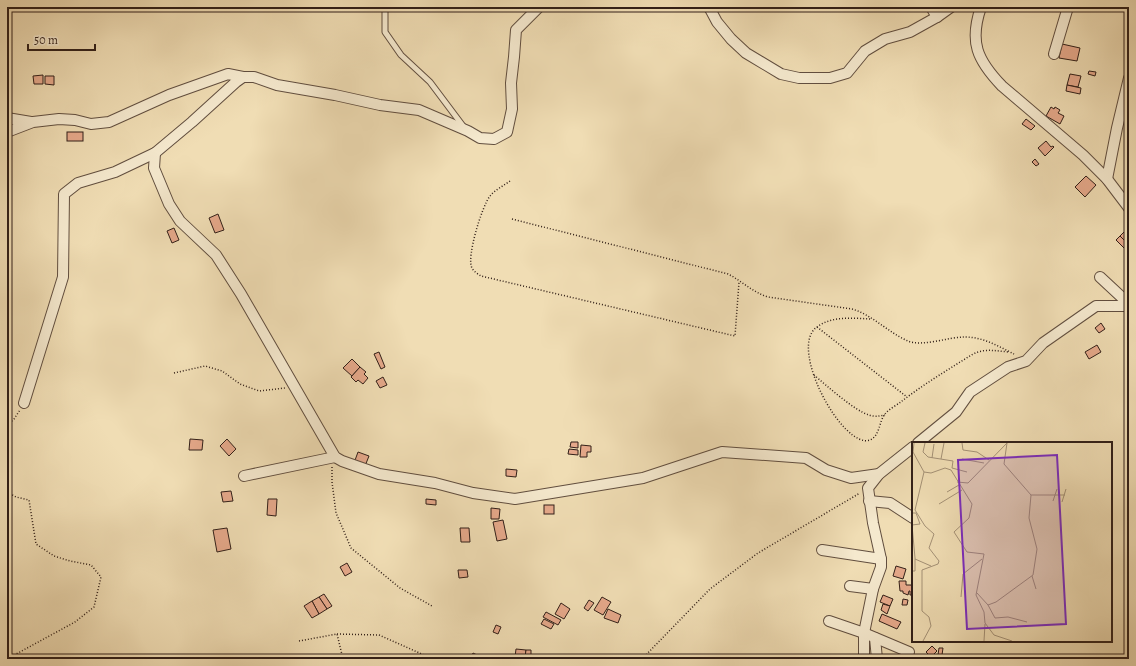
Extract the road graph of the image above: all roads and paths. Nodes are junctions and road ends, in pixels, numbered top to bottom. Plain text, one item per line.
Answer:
1 (382, 7) edge
2 (539, 7) edge
3 (709, 7) edge
4 (931, 7) edge
5 (951, 7) edge
6 (981, 7) edge
7 (1068, 7) edge
8 (937, 17) junction
9 (1054, 54) dead end
10 (244, 77) junction
11 (1129, 78) edge
12 (7, 118) edge
13 (33, 122) junction
14 (468, 131) junction
15 (7, 132) edge
16 (155, 153) junction
17 (1107, 179) junction
18 (510, 181) dead end
19 (1128, 205) edge
20 (512, 219) dead end
21 (1100, 277) dead end
22 (739, 281) junction
23 (1129, 305) edge
24 (870, 319) junction
25 (817, 327) junction
26 (1010, 353) junction
27 (1026, 361) junction
28 (174, 373) dead end
29 (812, 374) junction
30 (295, 387) junction
31 (907, 397) junction
32 (24, 403) joint
33 (885, 414) junction
34 (7, 425) edge
35 (919, 442) edge
36 (912, 448) edge
37 (335, 457) junction
38 (879, 474) junction
39 (244, 476) dead end
40 (868, 488) junction
41 (7, 492) edge
42 (869, 501) junction
43 (912, 517) edge
44 (822, 550) dead end
45 (881, 559) junction
46 (850, 586) dead end
47 (873, 589) junction
48 (432, 606) dead end
49 (829, 621) dead end
50 (864, 633) junction
51 (337, 634) junction
52 (875, 638) junction
53 (299, 641) dead end
54 (909, 652) dead end
55 (7, 659) edge
56 (343, 659) edge
57 (433, 659) edge
58 (642, 659) edge
59 (864, 659) edge
60 (876, 659) edge

1 - 14 lane
2 - 14 street
3 - 8 street
4 - 8 street
5 - 8 street
6 - 17 street
7 - 9 street
10 - 13 street
10 - 14 street
10 - 16 street
11 - 17 street
12 - 13 street
13 - 15 street
16 - 30 street
16 - 32 street
17 - 19 street
18 - 22 path
20 - 22 path
21 - 23 street
22 - 24 path
23 - 27 street
24 - 25 path
24 - 26 path
25 - 29 path
25 - 31 path
26 - 27 path
26 - 31 path
27 - 35 street
28 - 30 path
29 - 33 path
29 - 33 path
30 - 37 street
31 - 33 path
32 - 34 path
36 - 38 street
37 - 38 street
37 - 39 street
37 - 48 path
38 - 40 street
40 - 42 street
40 - 58 path
41 - 55 path
42 - 43 street
42 - 45 street
44 - 45 street
45 - 47 street
46 - 47 street
47 - 50 street
49 - 50 street
50 - 52 street
50 - 59 street
51 - 53 path
51 - 56 path
51 - 57 path
52 - 54 street
52 - 60 street

